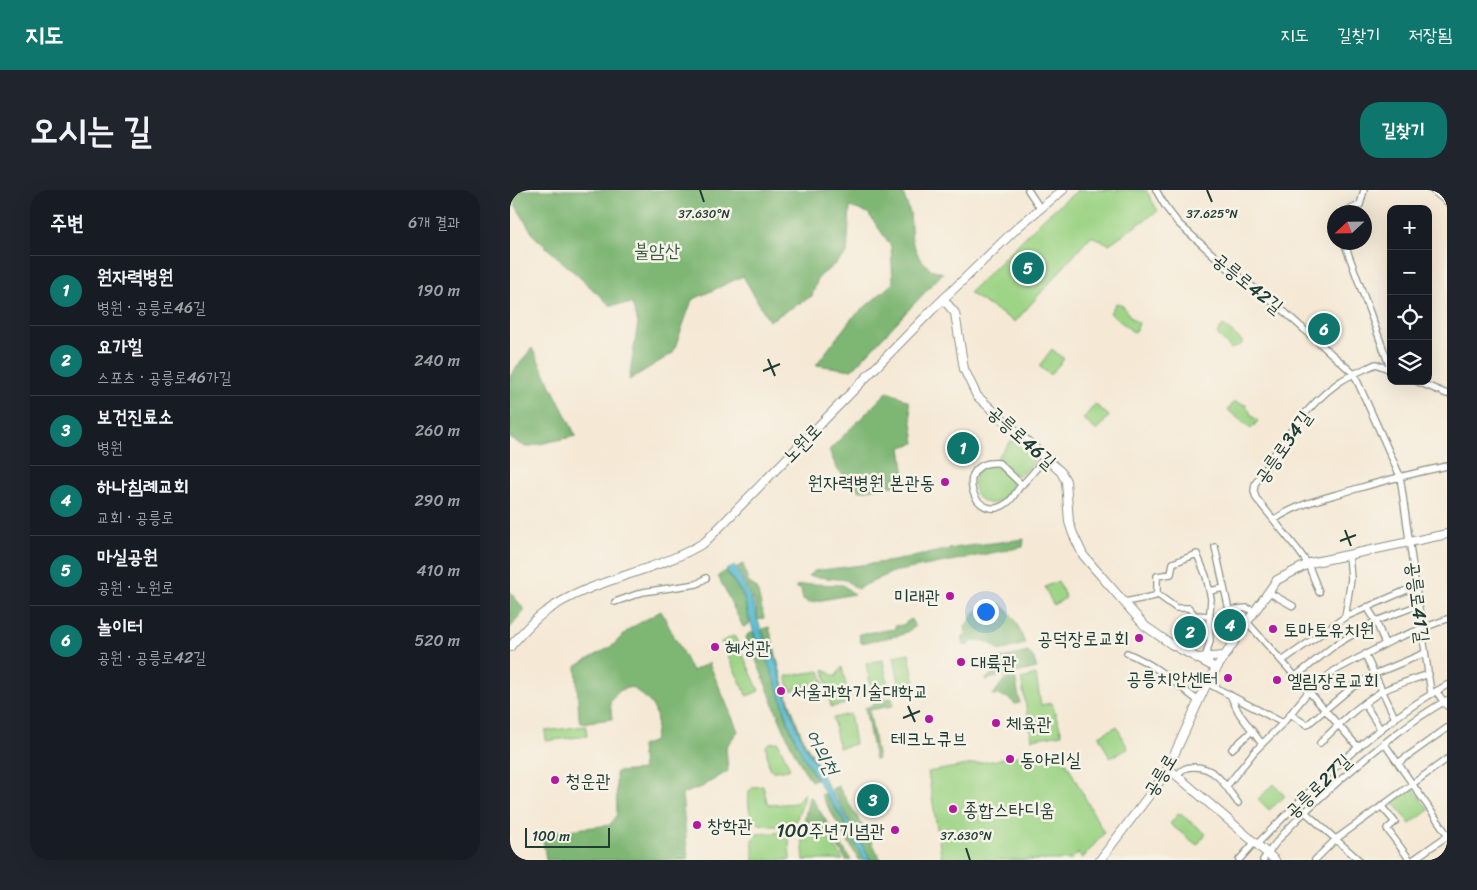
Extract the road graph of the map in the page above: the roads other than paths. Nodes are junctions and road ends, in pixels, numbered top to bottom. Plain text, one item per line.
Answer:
1 (1028, 190) edge
2 (1063, 190) edge
3 (1156, 190) edge
4 (1364, 190) edge
5 (1432, 190) edge
6 (1447, 202) edge
7 (1360, 205) edge
8 (1040, 208) junction
9 (1347, 250) edge
10 (944, 299) junction
11 (1387, 359) edge
12 (1387, 368) edge
13 (1354, 374) junction
14 (1426, 385) edge
15 (1447, 394) edge
16 (1044, 457) junction
17 (1447, 466) edge
18 (1400, 476) junction
19 (1022, 485) junction
20 (1274, 520) junction
21 (1447, 534) edge
22 (1410, 541) junction
23 (1215, 547) dead end
24 (1348, 554) junction
25 (1308, 564) junction
26 (706, 578) dead end
27 (1416, 586) junction
28 (1224, 588) junction
29 (1210, 591) junction
30 (1268, 592) junction
31 (1319, 592) dead end
32 (1157, 594) junction
33 (614, 602) dead end
34 (1125, 602) junction
35 (1419, 605) junction
36 (1293, 606) dead end
37 (1367, 607) junction
38 (1254, 611) junction
39 (1210, 616) junction
40 (1345, 617) junction
41 (1447, 618) edge
42 (1376, 621) junction
43 (1247, 622) junction
44 (1422, 629) junction
45 (1385, 644) junction
46 (510, 648) edge
47 (1126, 653) dead end
48 (1425, 653) junction
49 (1365, 654) junction
50 (1224, 656) junction
51 (1200, 658) junction
52 (1282, 661) junction
53 (1216, 668) junction
54 (1374, 674) junction
55 (1428, 674) junction
56 (1296, 676) junction
57 (1207, 683) junction
58 (1447, 685) edge
59 (1309, 691) junction
60 (1382, 691) junction
61 (1434, 692) junction
62 (1230, 695) junction
63 (1198, 701) junction
64 (1446, 702) edge
65 (1364, 703) junction
66 (1325, 709) junction
67 (1290, 714) junction
68 (1395, 718) junction
69 (1282, 723) junction
70 (1338, 724) junction
71 (1447, 728) edge
72 (1380, 730) junction
73 (1252, 731) junction
74 (1320, 743) dead end
75 (1384, 743) junction
76 (1262, 744) junction
77 (1358, 747) junction
78 (1232, 749) dead end
79 (1447, 759) edge
80 (1398, 764) junction
81 (1168, 768) junction
82 (1177, 775) junction
83 (1412, 784) junction
84 (1226, 787) junction
85 (1238, 803) dead end
86 (1382, 806) junction
87 (1304, 811) junction
88 (1447, 835) edge
89 (1336, 839) junction
90 (1256, 843) junction
91 (1265, 857) edge
92 (1352, 858) edge
93 (1100, 860) edge
94 (1238, 860) edge
95 (1275, 860) edge
96 (1315, 860) edge
97 (1359, 860) edge
98 (1412, 860) edge

1 - 8 street
2 - 8 street, 노원로
3 - 13 street, 공릉로42길
4 - 7 street
5 - 6 street
8 - 10 street, 노원로
9 - 11 street
10 - 16 street, 공릉로46길
10 - 46 street, 노원로
12 - 13 street, 공릉로34길
13 - 18 street, 공릉로42길
13 - 20 street, 공릉로34길
14 - 15 street
16 - 19 street
16 - 34 street, 공릉로46길
17 - 18 street
18 - 20 street
18 - 22 street, 공릉로42길
19 - 19 street
20 - 25 street, 공릉로34길
21 - 22 street, 공릉로
22 - 24 street, 공릉로
22 - 27 street, 공릉로41길
23 - 28 street
24 - 25 street, 공릉로
24 - 40 street
25 - 30 street, 공릉로
25 - 31 street
26 - 33 street
27 - 35 street, 공릉로41길
27 - 37 street
28 - 29 street
28 - 38 street
29 - 32 street
29 - 39 street
30 - 36 street
30 - 38 street, 공릉로
32 - 34 street
32 - 39 street
34 - 51 street, 공릉로46길
35 - 42 street
35 - 44 street, 공릉로41길
37 - 40 street
37 - 42 street
38 - 43 street, 공릉로
39 - 51 street
40 - 52 street
41 - 44 street
42 - 45 street
42 - 56 street
43 - 50 street, 공릉로
43 - 52 street
44 - 45 street
44 - 48 street, 공릉로41길
45 - 49 street
47 - 63 street
48 - 54 street
48 - 55 street, 공릉로41길
49 - 54 street
49 - 59 street
50 - 51 street
50 - 53 street, 공릉로
51 - 53 street, 공릉로46길
52 - 56 street
53 - 57 street, 공릉로
54 - 60 street
54 - 66 street
55 - 60 street
55 - 61 street, 공릉로41길
56 - 59 street
57 - 62 street
57 - 63 street, 공릉로
58 - 61 street, 공릉로27길
59 - 66 street
59 - 67 street
60 - 65 street
60 - 68 street
61 - 64 street
61 - 68 street, 공릉로27길
62 - 69 street
62 - 73 street
63 - 81 street, 공릉로
64 - 75 street
65 - 70 street
65 - 72 street
66 - 67 street
66 - 70 street
67 - 69 street
68 - 72 street, 공릉로27길
69 - 76 street
70 - 74 street
70 - 77 street
71 - 80 street
72 - 77 street, 공릉로27길
73 - 76 street
73 - 78 street
75 - 80 street
75 - 87 street
76 - 84 street
77 - 90 street, 공릉로27길
79 - 83 street
80 - 83 street
81 - 82 street
81 - 93 street, 공릉로
82 - 84 street
82 - 90 street
83 - 86 street
83 - 88 street
84 - 85 street
86 - 89 street
86 - 98 street
87 - 89 street
87 - 91 street
88 - 98 street
89 - 92 street
89 - 96 street
90 - 91 street
90 - 94 street, 공릉로27길
91 - 95 street
92 - 97 street

